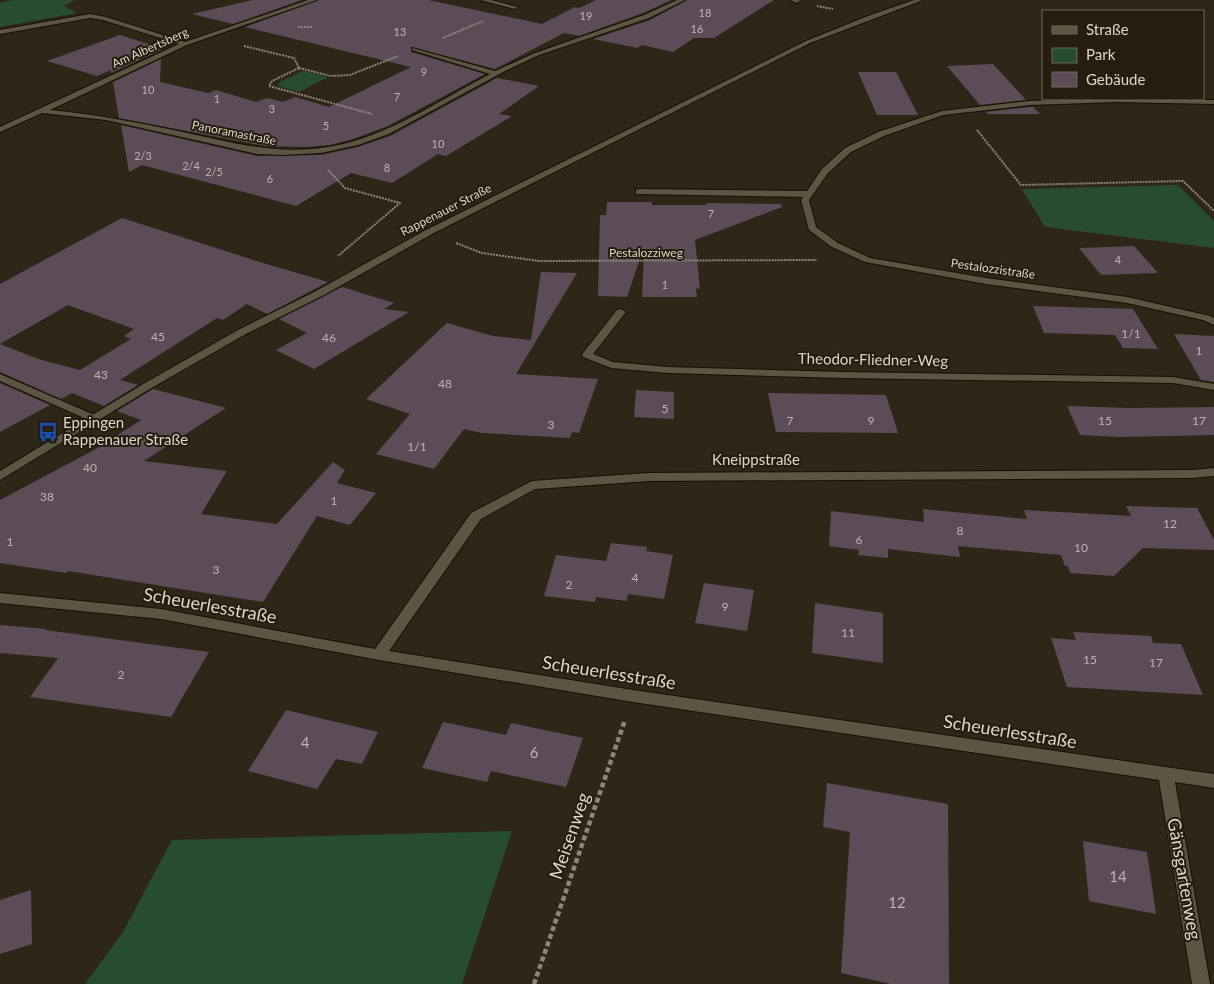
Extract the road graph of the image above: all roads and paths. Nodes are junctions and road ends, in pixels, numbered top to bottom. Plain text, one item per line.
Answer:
1 (314, 0) edge
2 (483, 0) edge
3 (682, 0) edge
4 (920, 0) edge
5 (515, 8) joint
6 (0, 32) edge
7 (207, 37) junction
8 (186, 44) junction
9 (414, 49) junction
10 (299, 68) junction
11 (495, 74) junction
12 (1214, 102) edge
13 (961, 110) junction
14 (42, 111) junction
15 (407, 123) junction
16 (0, 130) edge
17 (312, 153) junction
18 (639, 192) dead end
19 (809, 194) junction
20 (1214, 210) edge
21 (429, 232) junction
22 (336, 258) dead end
23 (820, 260) dead end
24 (621, 312) dead end
25 (1214, 322) edge
26 (0, 377) edge
27 (1214, 387) edge
28 (95, 419) junction
29 (1214, 472) edge
30 (0, 476) edge
31 (0, 598) edge
32 (379, 655) junction
33 (633, 696) junction
34 (1166, 775) junction
35 (1214, 781) edge
36 (534, 984) edge
37 (1201, 984) edge

1 - 7 street, Am Albertsberg
2 - 5 street
3 - 11 street, Panoramastraße
4 - 21 street, Rappenauer Straße
5 - 9 path
6 - 8 street
7 - 8 street, Am Albertsberg
7 - 10 path
8 - 14 street, Am Albertsberg
9 - 10 path
9 - 11 street
10 - 15 path
11 - 15 street, Panoramastraße
12 - 13 street
13 - 19 street
13 - 20 path
14 - 16 street, Am Albertsberg
14 - 17 street, Panoramastraße
15 - 17 street, Panoramastraße
17 - 22 path
18 - 19 street
19 - 25 street, Pestalozzistraße
21 - 23 path, Pestalozziweg
21 - 28 street, Rappenauer Straße
24 - 27 street, Theodor-Fliedner-Weg
26 - 28 street
28 - 30 street, Rappenauer Straße
29 - 32 street, Kneippstraße
31 - 32 street, Scheuerlesstraße
32 - 33 street, Scheuerlesstraße
33 - 34 street, Scheuerlesstraße
33 - 36 path, Meisenweg
34 - 35 street, Scheuerlesstraße
34 - 37 street, Gänsgartenweg

